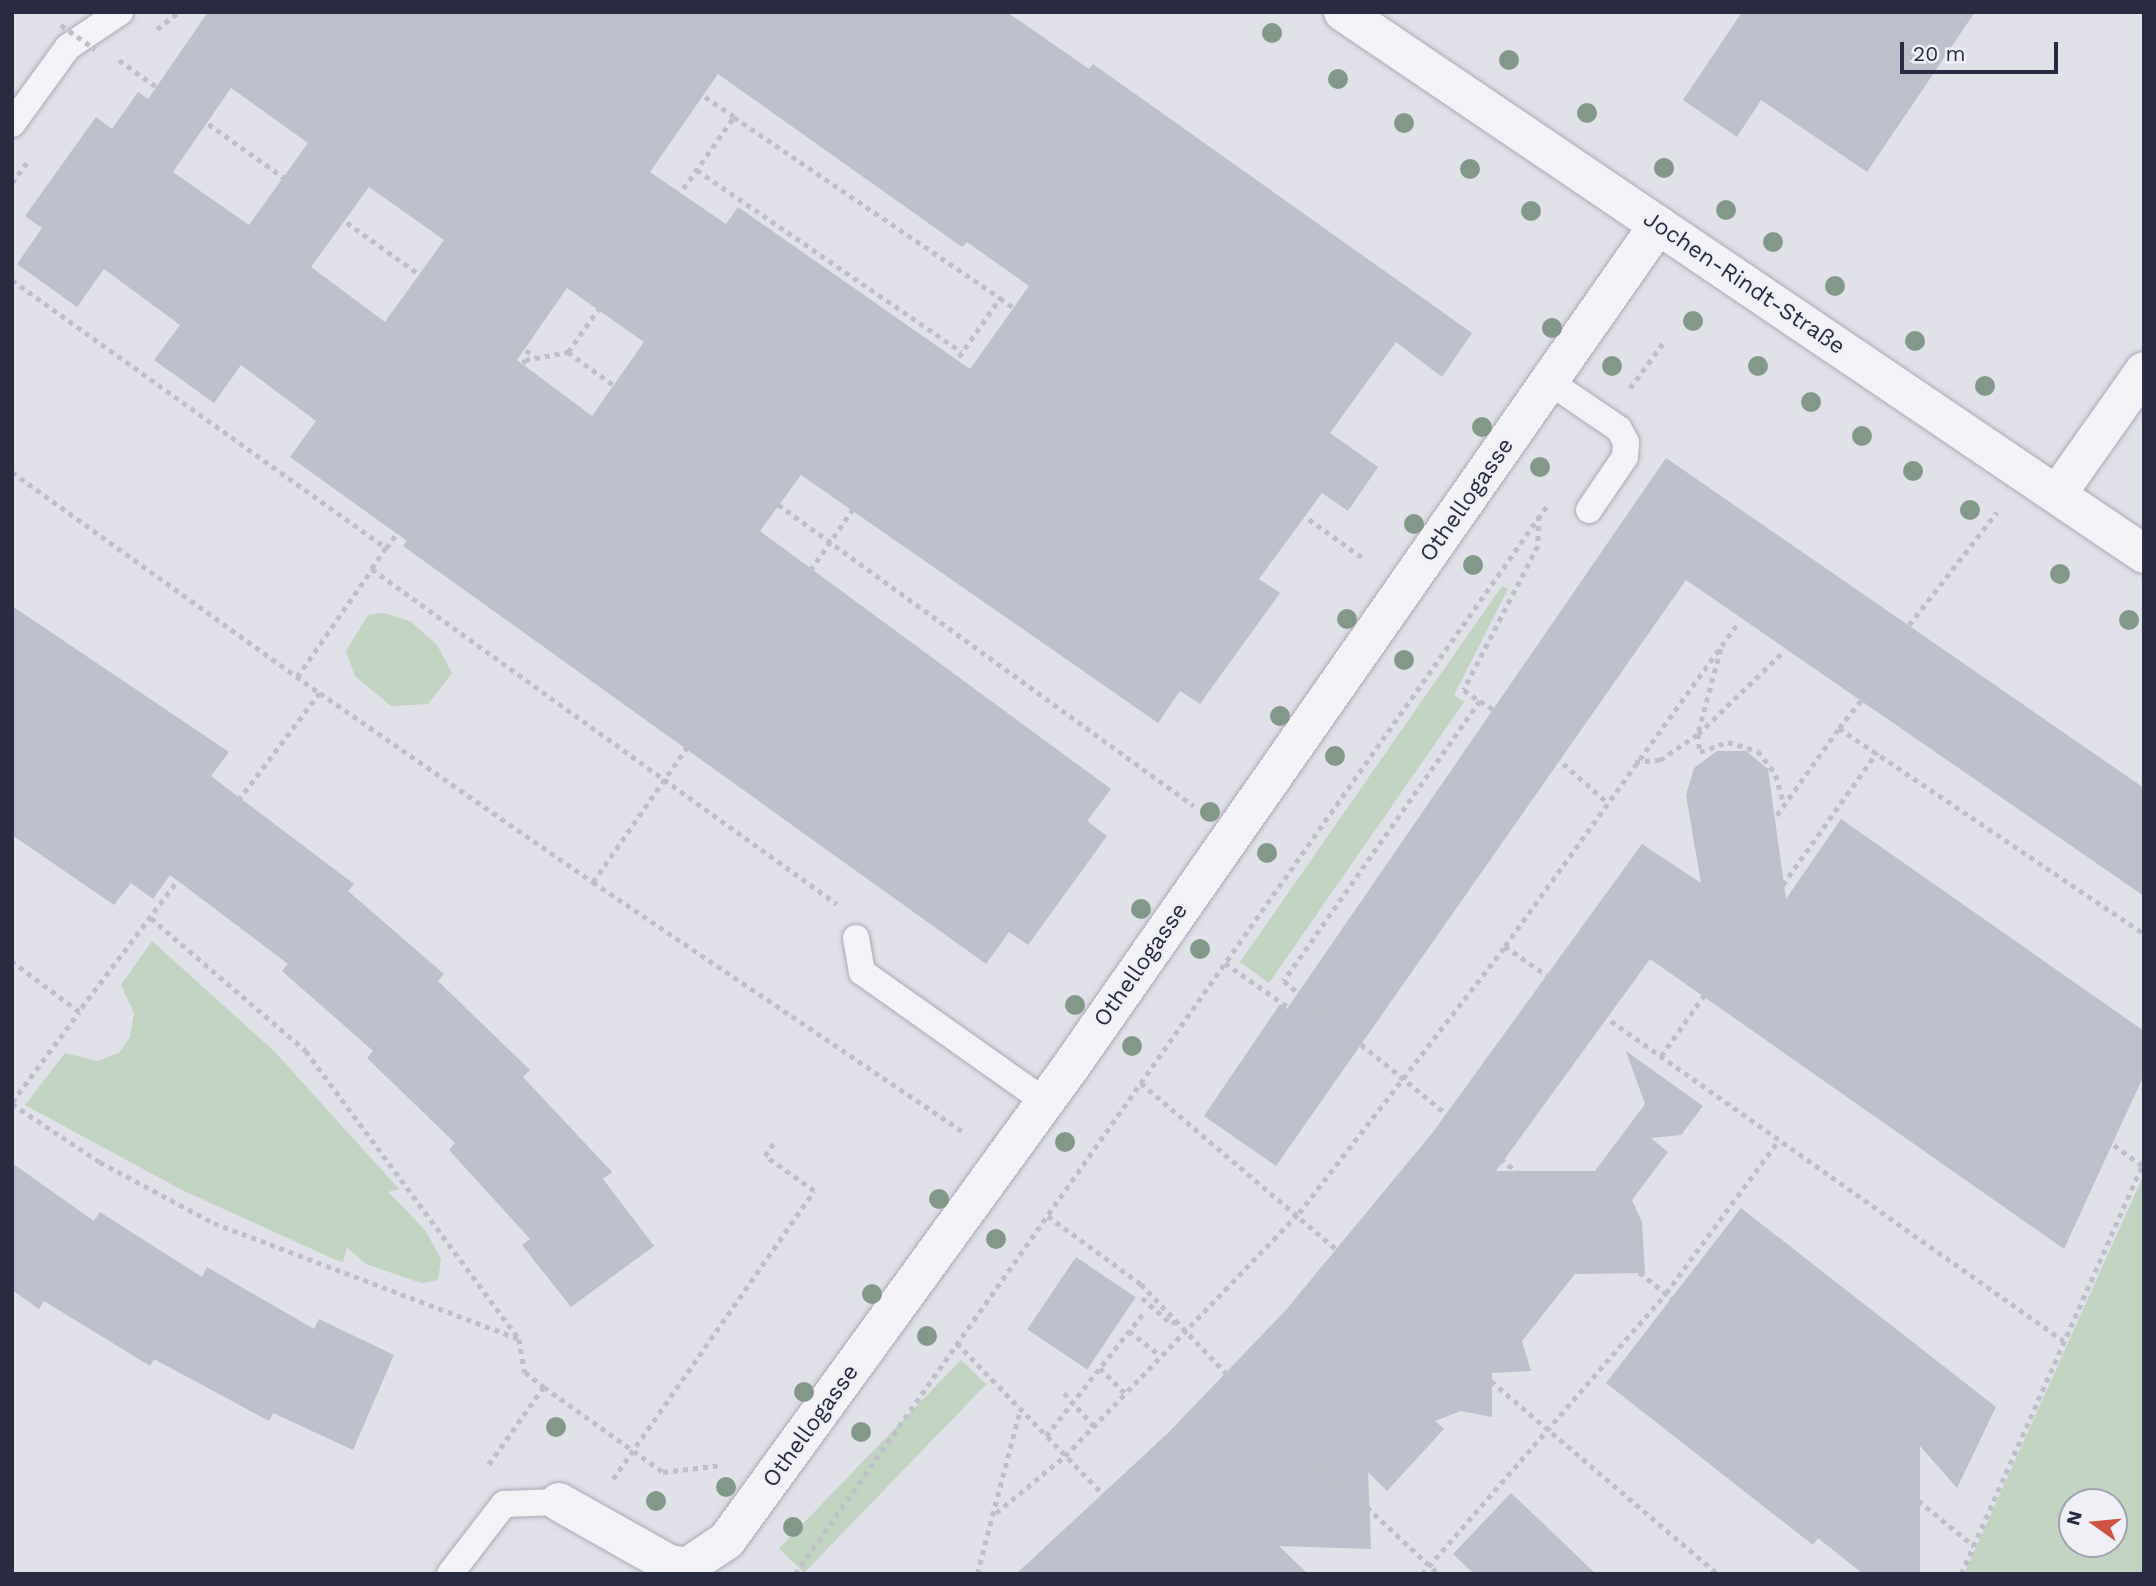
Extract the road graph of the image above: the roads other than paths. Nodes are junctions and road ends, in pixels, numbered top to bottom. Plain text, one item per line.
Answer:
1 (120, 12) edge
2 (1343, 12) edge
3 (12, 124) edge
4 (1658, 225) junction
5 (2144, 371) edge
6 (1550, 382) junction
7 (2058, 493) junction
8 (1589, 510) dead end
9 (2144, 554) edge
10 (853, 926) road end
11 (1044, 1101) junction
12 (573, 1510) joint
13 (450, 1574) edge

1 - 3 lane
2 - 4 street, Jochen-Rindt-Straße
4 - 6 street, Othellogasse
4 - 7 street, Jochen-Rindt-Straße
5 - 7 street
6 - 8 lane
6 - 11 street, Othellogasse
7 - 9 street, Jochen-Rindt-Straße
10 - 11 lane
11 - 12 street, Othellogasse
12 - 13 lane

